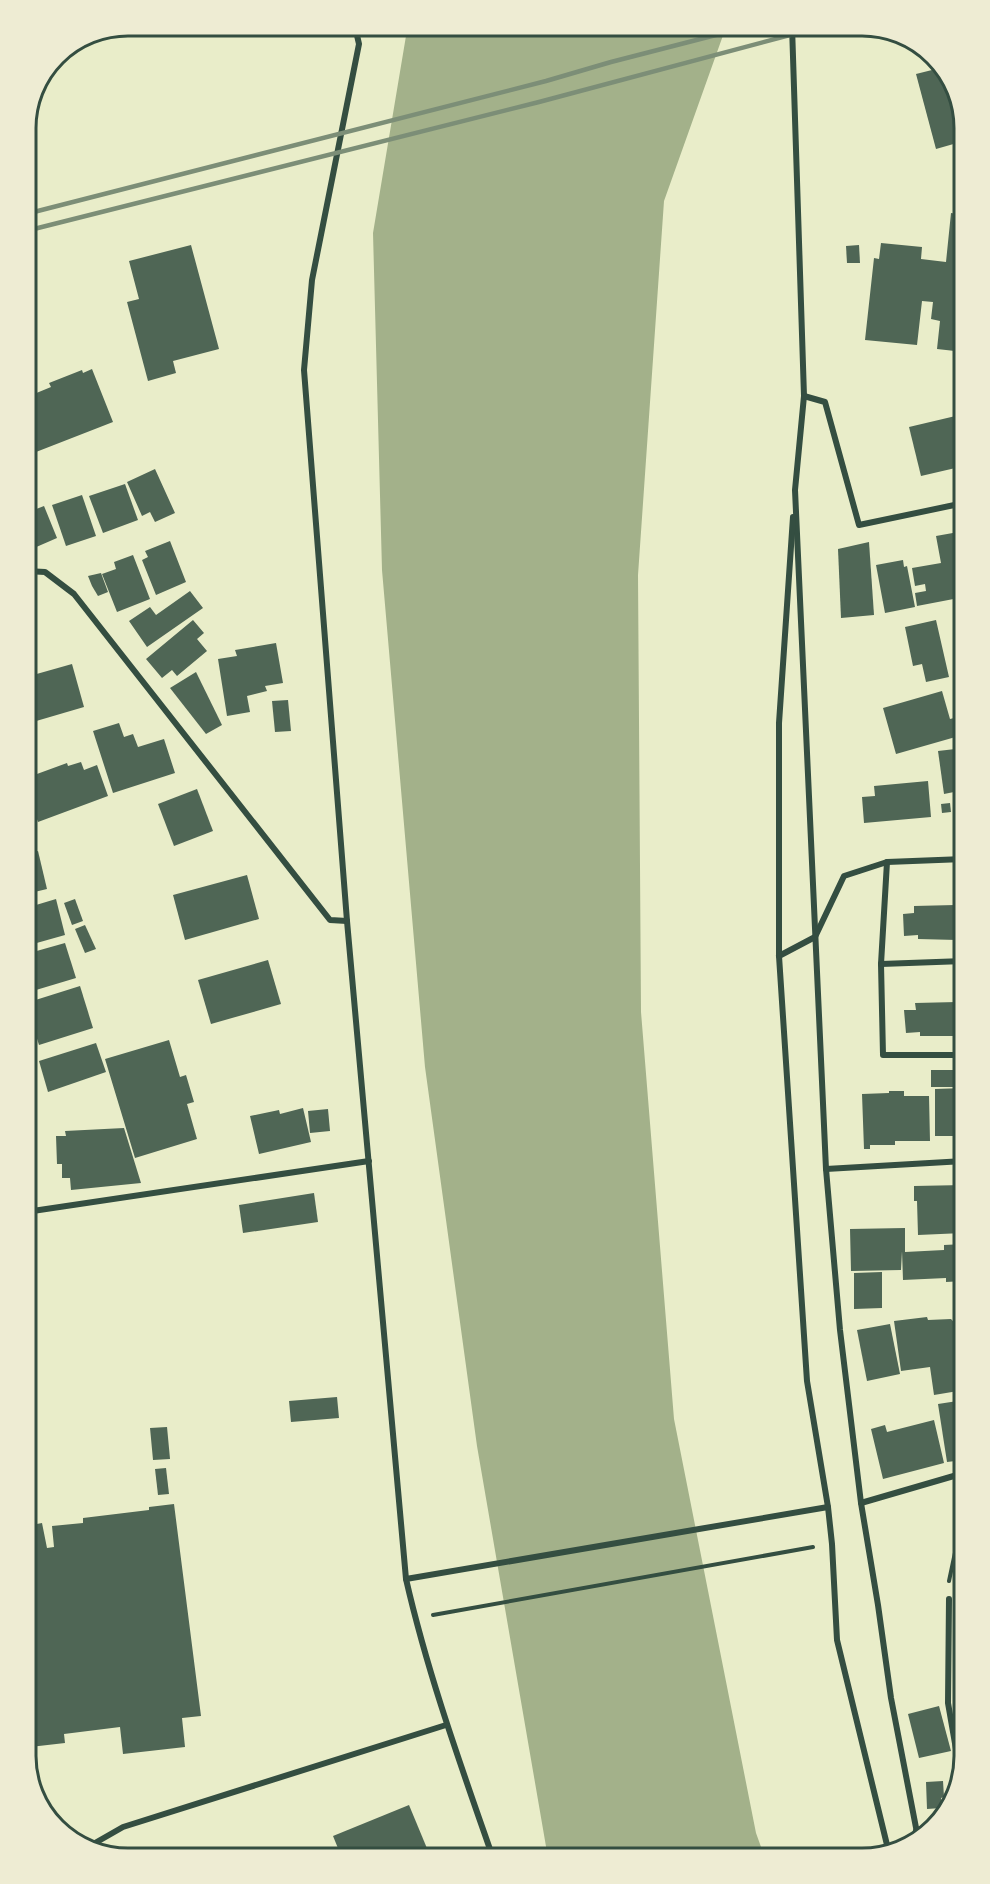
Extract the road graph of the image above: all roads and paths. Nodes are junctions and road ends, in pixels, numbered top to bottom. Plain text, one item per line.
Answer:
1 (357, 36) edge
2 (792, 36) edge
3 (804, 396) junction
4 (795, 490) junction
5 (954, 505) edge
6 (36, 572) edge
7 (954, 859) edge
8 (888, 862) junction
9 (347, 921) junction
10 (815, 937) junction
11 (779, 956) junction
12 (954, 961) edge
13 (881, 964) junction
14 (954, 1055) edge
15 (369, 1161) junction
16 (954, 1162) edge
17 (826, 1169) junction
18 (36, 1211) edge
19 (954, 1476) edge
20 (861, 1503) junction
21 (828, 1507) junction
22 (832, 1544) junction
23 (954, 1558) edge
24 (406, 1579) junction
25 (949, 1599) joint
26 (415, 1618) junction
27 (446, 1725) junction
28 (954, 1738) edge
29 (916, 1830) edge
30 (96, 1842) edge
31 (887, 1844) edge
32 (489, 1848) edge

1 - 9 street
2 - 3 street
3 - 4 street
3 - 5 street
4 - 10 street
4 - 11 street
6 - 9 street
7 - 8 street
8 - 10 street
8 - 13 street
9 - 15 street
10 - 11 street
10 - 17 street
11 - 21 street
12 - 13 street
13 - 14 street
15 - 18 street
15 - 24 street
16 - 17 street
17 - 20 street
19 - 20 street
20 - 29 street
21 - 22 street
21 - 24 street
22 - 26 path
22 - 31 street
23 - 25 path
24 - 26 street
25 - 28 street
26 - 27 street
27 - 30 street
27 - 32 street

